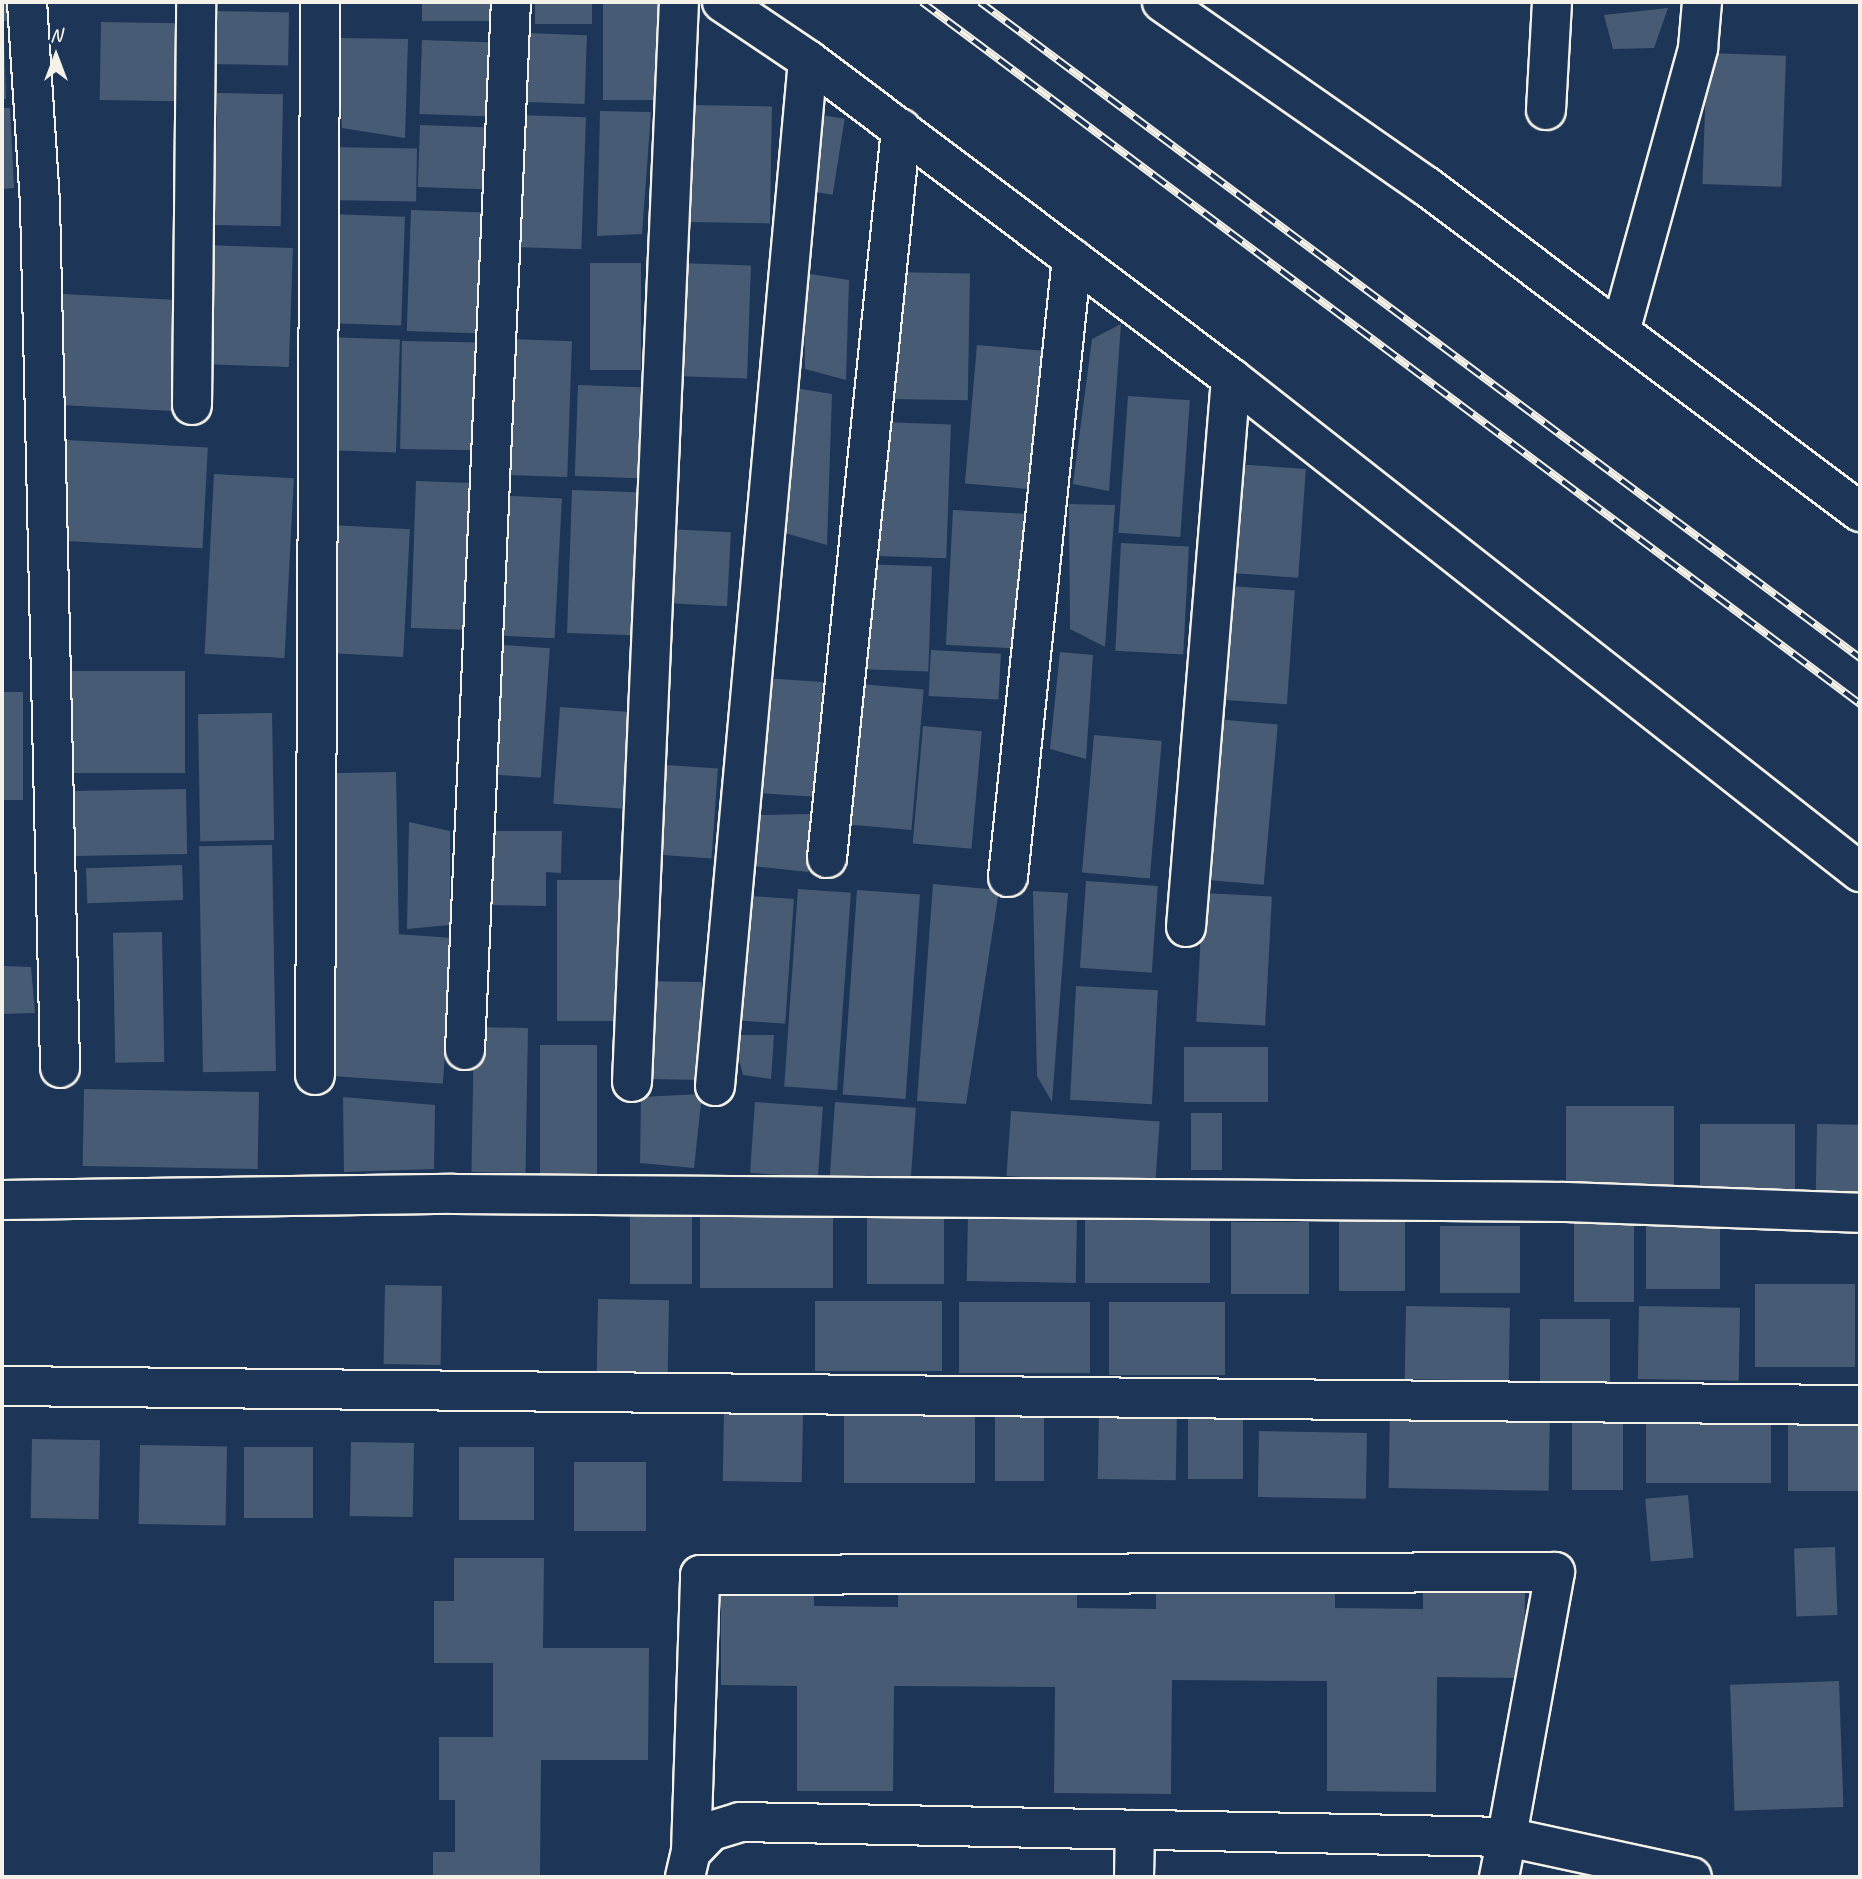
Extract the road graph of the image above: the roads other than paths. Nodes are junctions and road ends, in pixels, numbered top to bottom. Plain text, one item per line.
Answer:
1 (27, 2) edge
2 (196, 2) edge
3 (320, 2) edge
4 (511, 2) edge
5 (679, 2) edge
6 (722, 2) edge
7 (1162, 2) edge
8 (1552, 2) edge
9 (1702, 2) edge
10 (808, 60) junction
11 (1546, 110) dead end
12 (901, 130) junction
13 (1072, 258) junction
14 (1620, 332) junction
15 (1231, 379) junction
16 (192, 404) dead end
17 (1860, 512) edge
18 (827, 858) dead end
19 (1860, 872) edge
20 (1008, 877) dead end
21 (1186, 927) dead end
22 (466, 1050) dead end
23 (60, 1068) dead end
24 (314, 1075) dead end
25 (632, 1082) dead end
26 (715, 1086) dead end
27 (2, 1200) edge
28 (1860, 1213) edge
29 (2, 1385) edge
30 (1860, 1405) edge
31 (1135, 1830) junction
32 (1507, 1837) junction
33 (688, 1864) edge
34 (1134, 1877) edge
35 (1499, 1877) edge
36 (1692, 1877) edge

1 - 23 street
2 - 16 street
3 - 24 street
4 - 22 street
5 - 25 street
6 - 10 street
7 - 14 street
8 - 11 street
9 - 14 street
10 - 12 street
10 - 26 street
12 - 13 street
12 - 18 street
13 - 15 street
13 - 20 street
14 - 17 street
15 - 19 street
15 - 21 street
27 - 28 street
29 - 30 street
31 - 32 street
31 - 33 street
31 - 34 street
32 - 33 street
32 - 35 street
32 - 36 street

